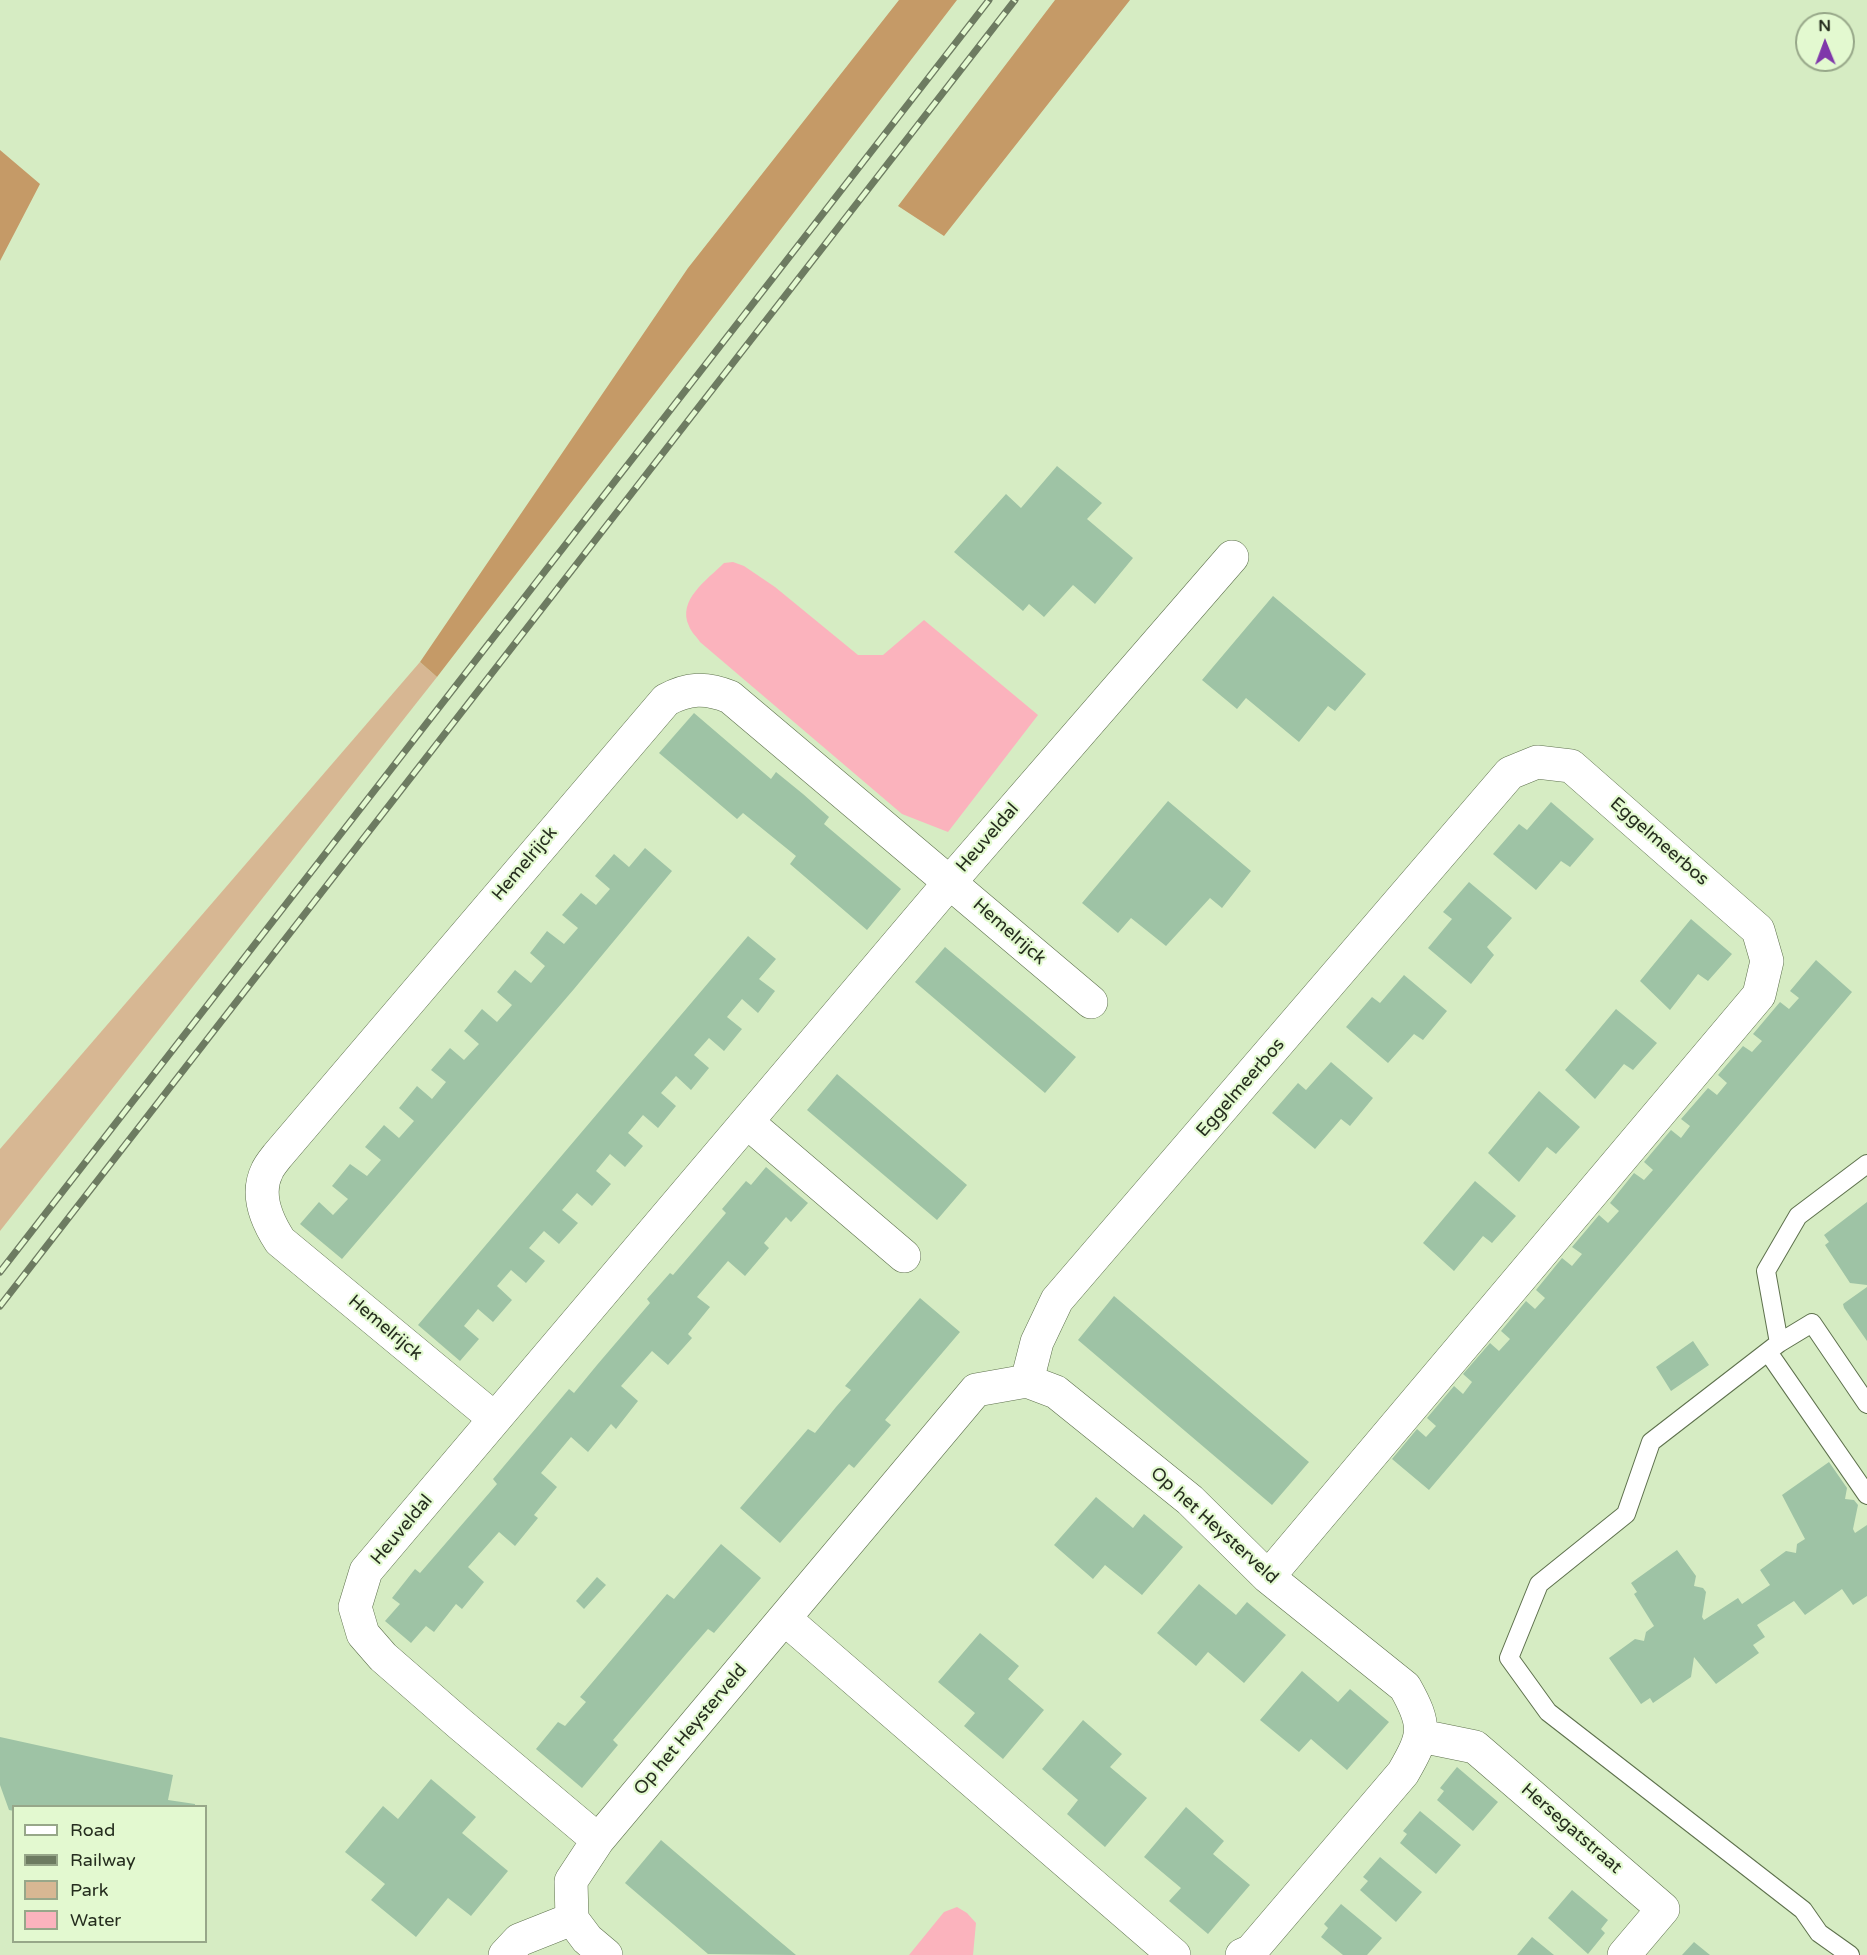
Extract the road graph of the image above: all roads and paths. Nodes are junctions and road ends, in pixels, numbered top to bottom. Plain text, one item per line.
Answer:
1 (1232, 557) dead end
2 (951, 882) junction
3 (1090, 1002) dead end
4 (747, 1122) junction
5 (1867, 1164) edge
6 (904, 1256) dead end
7 (1774, 1347) junction
8 (1027, 1381) junction
9 (1867, 1404) edge
10 (495, 1419) junction
11 (1867, 1495) edge
12 (1268, 1577) junction
13 (785, 1619) junction
14 (1421, 1736) junction
15 (598, 1840) junction
16 (572, 1919) junction
17 (505, 1955) edge
18 (606, 1955) edge
19 (1174, 1955) edge
20 (1242, 1955) edge
21 (1624, 1955) edge
22 (1850, 1955) edge

1 - 2 street, Heuveldal
2 - 3 street, Hemelrijck
2 - 4 street, Heuveldal
2 - 10 street, Hemelrijck
4 - 6 street
4 - 10 street, Heuveldal
5 - 7 lane
7 - 9 lane
7 - 11 lane
7 - 22 lane
8 - 12 street, Op het Heysterveld
8 - 12 street, Eggelmeerbos
8 - 13 street, Op het Heysterveld
10 - 15 street, Heuveldal
12 - 14 street, Op het Heysterveld
13 - 15 street, Op het Heysterveld
13 - 19 street
14 - 20 street
14 - 21 street, Hersegatstraat
15 - 16 street
16 - 17 street
16 - 18 street

